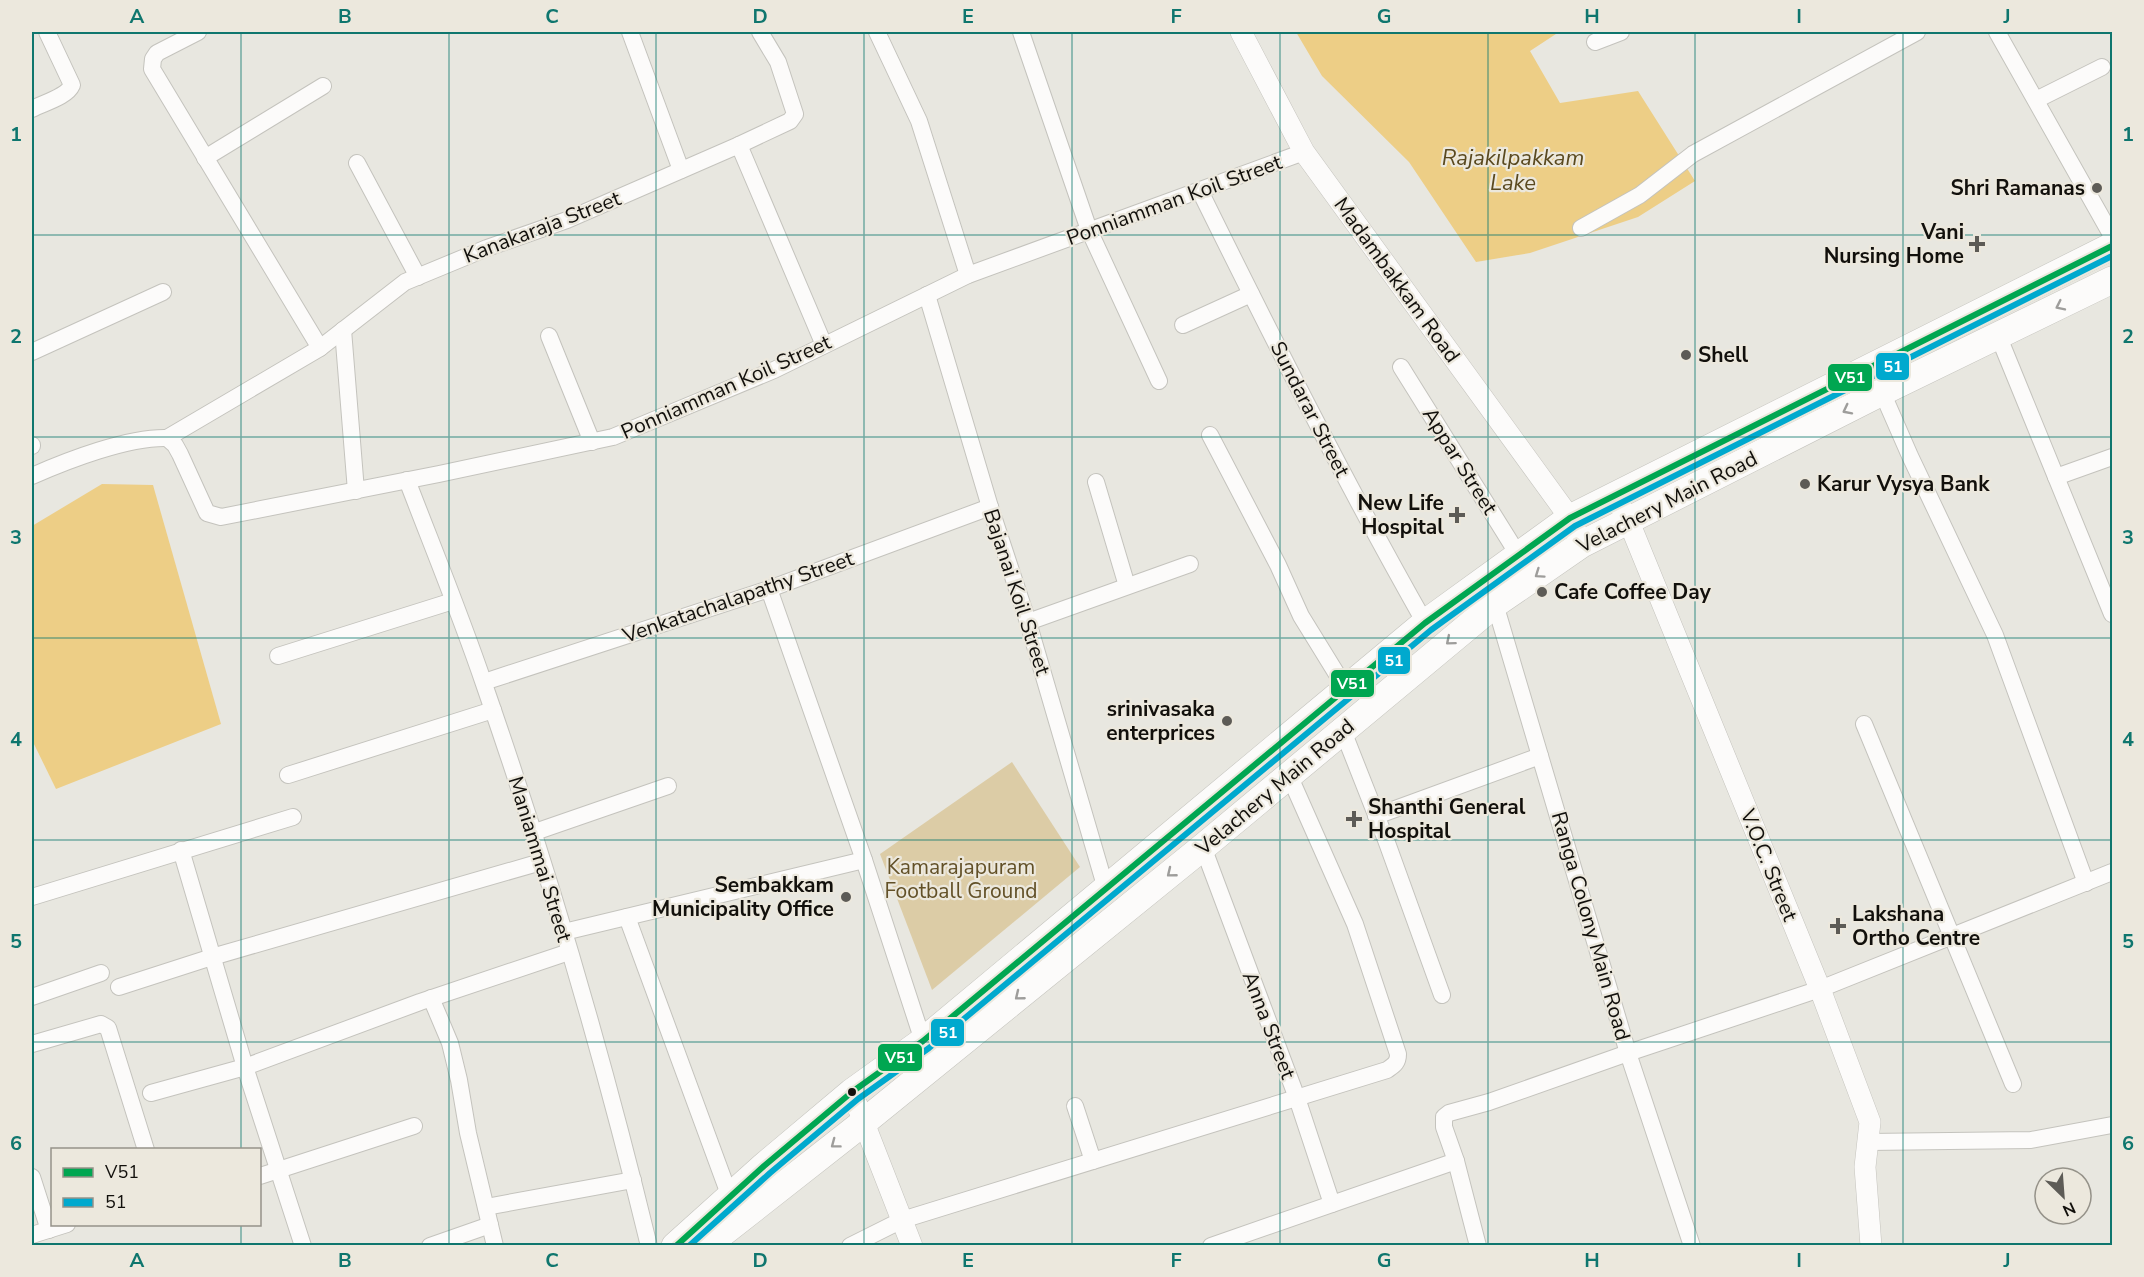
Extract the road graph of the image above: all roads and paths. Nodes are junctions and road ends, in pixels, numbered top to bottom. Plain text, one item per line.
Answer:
1 (47, 32) edge
2 (198, 32) edge
3 (630, 32) edge
4 (760, 32) edge
5 (877, 32) edge
6 (1021, 32) edge
7 (1240, 32) edge
8 (1622, 32) edge
9 (1917, 32) edge
10 (1997, 32) edge
11 (1595, 42) dead end
12 (2102, 67) dead end
13 (323, 86) dead end
14 (2036, 100) junction
15 (32, 109) edge
16 (740, 145) junction
17 (1304, 152) junction
18 (205, 158) junction
19 (357, 163) dead end
20 (681, 170) junction
21 (1200, 191) junction
22 (1581, 228) dead end
23 (1089, 230) junction
24 (2112, 236) edge
25 (2112, 246) edge
26 (969, 275) junction
27 (418, 277) junction
28 (2112, 280) edge
29 (163, 292) dead end
30 (1251, 294) junction
31 (927, 295) junction
32 (1183, 325) dead end
33 (343, 330) junction
34 (1998, 335) junction
35 (549, 336) dead end
36 (824, 345) junction
37 (320, 348) junction
38 (32, 352) edge
39 (1401, 367) dead end
40 (1159, 381) dead end
41 (1882, 392) junction
42 (1209, 435) dead end
43 (167, 438) junction
44 (592, 441) junction
45 (2112, 457) edge
46 (32, 476) edge
47 (2056, 477) junction
48 (408, 480) junction
49 (1096, 482) dead end
50 (356, 491) junction
51 (1615, 496) junction
52 (990, 507) junction
53 (1570, 519) junction
54 (1629, 522) junction
55 (1582, 544) junction
56 (1519, 556) junction
57 (1190, 564) dead end
58 (1127, 586) junction
59 (769, 589) junction
60 (453, 601) junction
61 (1496, 604) junction
62 (2112, 614) edge
63 (1029, 622) junction
64 (1425, 623) junction
65 (278, 656) dead end
66 (484, 682) junction
67 (1346, 689) junction
68 (493, 710) junction
69 (1864, 724) dead end
70 (1343, 731) junction
71 (1540, 756) junction
72 (288, 775) dead end
73 (1289, 775) junction
74 (668, 786) dead end
75 (1376, 816) junction
76 (293, 817) dead end
77 (532, 833) junction
78 (1203, 847) junction
79 (181, 850) junction
80 (864, 860) junction
81 (541, 862) junction
82 (2112, 872) edge
83 (2086, 883) junction
84 (1106, 889) junction
85 (32, 897) edge
86 (627, 917) junction
87 (564, 932) junction
88 (1952, 936) junction
89 (570, 952) junction
90 (212, 957) junction
91 (100, 973) dead end
92 (119, 987) dead end
93 (1820, 989) junction
94 (1442, 995) dead end
95 (32, 997) edge
96 (431, 998) junction
97 (923, 1041) junction
98 (32, 1044) edge
99 (1628, 1053) junction
100 (245, 1067) junction
101 (2013, 1084) dead end
102 (852, 1092) junction
103 (150, 1093) dead end
104 (1297, 1098) junction
105 (1076, 1106) dead end
106 (864, 1122) junction
107 (2112, 1125) edge
108 (414, 1126) dead end
109 (1868, 1142) junction
110 (146, 1148) edge
111 (1093, 1161) junction
112 (1456, 1161) junction
113 (279, 1170) junction
114 (261, 1176) edge
115 (32, 1177) edge
116 (633, 1180) junction
117 (730, 1197) junction
118 (1332, 1204) junction
119 (486, 1207) junction
120 (902, 1220) junction
121 (490, 1225) junction
122 (61, 1226) edge
123 (49, 1230) junction
124 (32, 1235) edge
125 (303, 1245) edge
126 (430, 1245) edge
127 (495, 1245) edge
128 (649, 1245) edge
129 (675, 1245) edge
130 (706, 1245) edge
131 (850, 1245) edge
132 (912, 1245) edge
133 (1211, 1245) edge
134 (1478, 1245) edge
135 (1692, 1245) edge
136 (1871, 1245) edge

1 - 15 street
2 - 18 street
3 - 20 street
4 - 16 street, Kanakaraja Street
5 - 26 street
6 - 23 street
7 - 17 street, Madambakkam Road
8 - 11 street
9 - 22 street
10 - 14 street
12 - 14 street
13 - 18 street
14 - 24 street
16 - 20 street, Kanakaraja Street
16 - 36 street
17 - 21 street, Ponniamman Koil Street
17 - 53 street, Madambakkam Road
18 - 37 street
19 - 27 street
20 - 27 street, Kanakaraja Street
21 - 23 street, Ponniamman Koil Street
21 - 30 street, Sundarar Street
23 - 26 street, Ponniamman Koil Street
23 - 40 street
25 - 51 main road, Velachery Main Road
26 - 31 street, Ponniamman Koil Street
27 - 33 street, Kanakaraja Street
28 -> 34 main road, Velachery Main Road
29 - 38 street
30 - 32 street
30 - 64 street, Sundarar Street
31 - 36 street, Ponniamman Koil Street
31 - 52 street, Bajanai Koil Street
33 - 37 street, Kanakaraja Street
33 - 50 street
34 - 41 main road, Velachery Main Road
34 - 47 street
35 - 44 street
36 - 44 street, Ponniamman Koil Street
37 - 43 street, Kanakaraja Street
39 - 56 street, Appar Street
41 -> 54 main road, Velachery Main Road
41 - 83 street
42 - 67 street
43 - 46 street
43 - 50 street, Ponniamman Koil Street
44 - 48 street, Ponniamman Koil Street
45 - 47 street
47 - 62 street
48 - 50 street, Ponniamman Koil Street
48 - 60 street, Maniammai Street
49 - 58 street
51 - 53 main road, Velachery Main Road
51 - 54 street, V.O.C. Street
52 - 59 street, Venkatachalapathy Street
52 - 63 street, Bajanai Koil Street
53 - 55 street, Madambakkam Road
53 - 56 main road, Velachery Main Road
54 - 55 main road, Velachery Main Road
54 - 93 street, V.O.C. Street
55 -> 61 main road, Velachery Main Road
56 - 64 main road, Velachery Main Road
57 - 58 street
58 - 63 street
59 - 66 street, Venkatachalapathy Street
59 - 80 street
60 - 65 street
60 - 66 street, Maniammai Street
61 -> 70 main road, Velachery Main Road
61 - 71 street, Ranga Colony Main Road
63 - 84 street, Bajanai Koil Street
64 - 67 main road, Velachery Main Road
66 - 68 street, Maniammai Street
67 - 84 main road, Velachery Main Road
68 - 72 street
68 - 77 street, Maniammai Street
69 - 88 street
70 - 73 main road, Velachery Main Road
70 - 75 street
71 - 75 street
71 - 99 street, Ranga Colony Main Road
73 - 78 main road, Velachery Main Road
73 - 104 street
74 - 77 street
75 - 94 street
76 - 79 street
77 - 81 street, Maniammai Street
78 - 104 street, Anna Street
78 -> 106 main road, Velachery Main Road
79 - 85 street
79 - 90 street
80 - 86 street
80 - 97 street
81 - 87 street, Maniammai Street
81 - 90 street
82 - 83 street
83 - 88 street
84 - 97 main road, Velachery Main Road
86 - 87 street
86 - 117 street
87 - 89 street, Maniammai Street
88 - 93 street
88 - 101 street
89 - 96 street
89 - 116 street, Maniammai Street
90 - 92 street
90 - 100 street
91 - 95 street
93 - 99 street
93 - 109 street, V.O.C. Street
96 - 100 street
96 - 119 street
97 - 102 main road, Velachery Main Road
98 - 110 street
99 - 112 street
99 - 135 street, Ranga Colony Main Road
100 - 103 street
100 - 113 street
102 - 106 street
102 - 117 main road, Velachery Main Road
104 - 111 street
104 - 118 street, Anna Street
105 - 111 street
106 - 120 street
106 -> 130 main road, Velachery Main Road
107 - 109 street
108 - 113 street
109 - 136 street, V.O.C. Street
111 - 120 street
112 - 118 street
112 - 134 street
113 - 114 street
113 - 125 street
115 - 123 street
116 - 119 street
116 - 128 street, Maniammai Street
117 - 129 main road, Velachery Main Road
118 - 133 street
119 - 121 street
120 - 131 street
120 - 132 street
121 - 126 street
121 - 127 street
122 - 123 street
123 - 124 street

